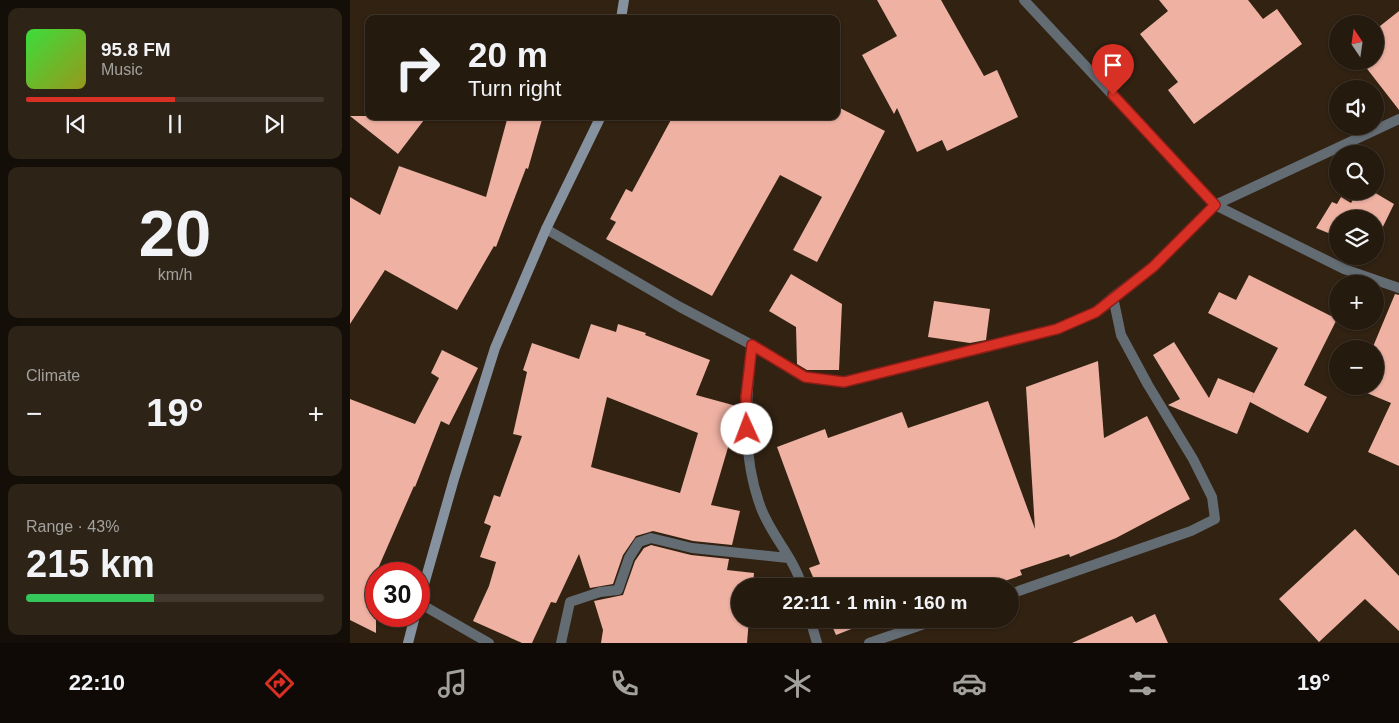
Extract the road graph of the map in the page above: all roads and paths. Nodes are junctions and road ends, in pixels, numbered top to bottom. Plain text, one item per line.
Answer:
1 (624, 0) edge
2 (1024, 0) edge
3 (622, 15) edge
4 (599, 120) edge
5 (1399, 120) edge
6 (1215, 205) junction
7 (546, 229) junction
8 (1399, 288) edge
9 (1113, 297) junction
10 (752, 345) junction
11 (788, 558) junction
12 (430, 563) edge
13 (798, 578) edge
14 (1019, 591) edge
15 (430, 608) edge
16 (412, 627) edge
17 (813, 628) edge
18 (913, 628) edge
19 (408, 643) edge
20 (489, 643) edge
21 (561, 643) edge
22 (817, 643) edge
23 (870, 643) edge

1 - 3 main road
2 - 6 street
4 - 7 main road
5 - 6 street
6 - 8 street
6 - 9 street
7 - 10 street
7 - 12 main road
9 - 10 street
9 - 14 street
10 - 11 street
11 - 13 street
11 - 21 street
15 - 20 street
16 - 19 main road
17 - 22 street
18 - 23 street

